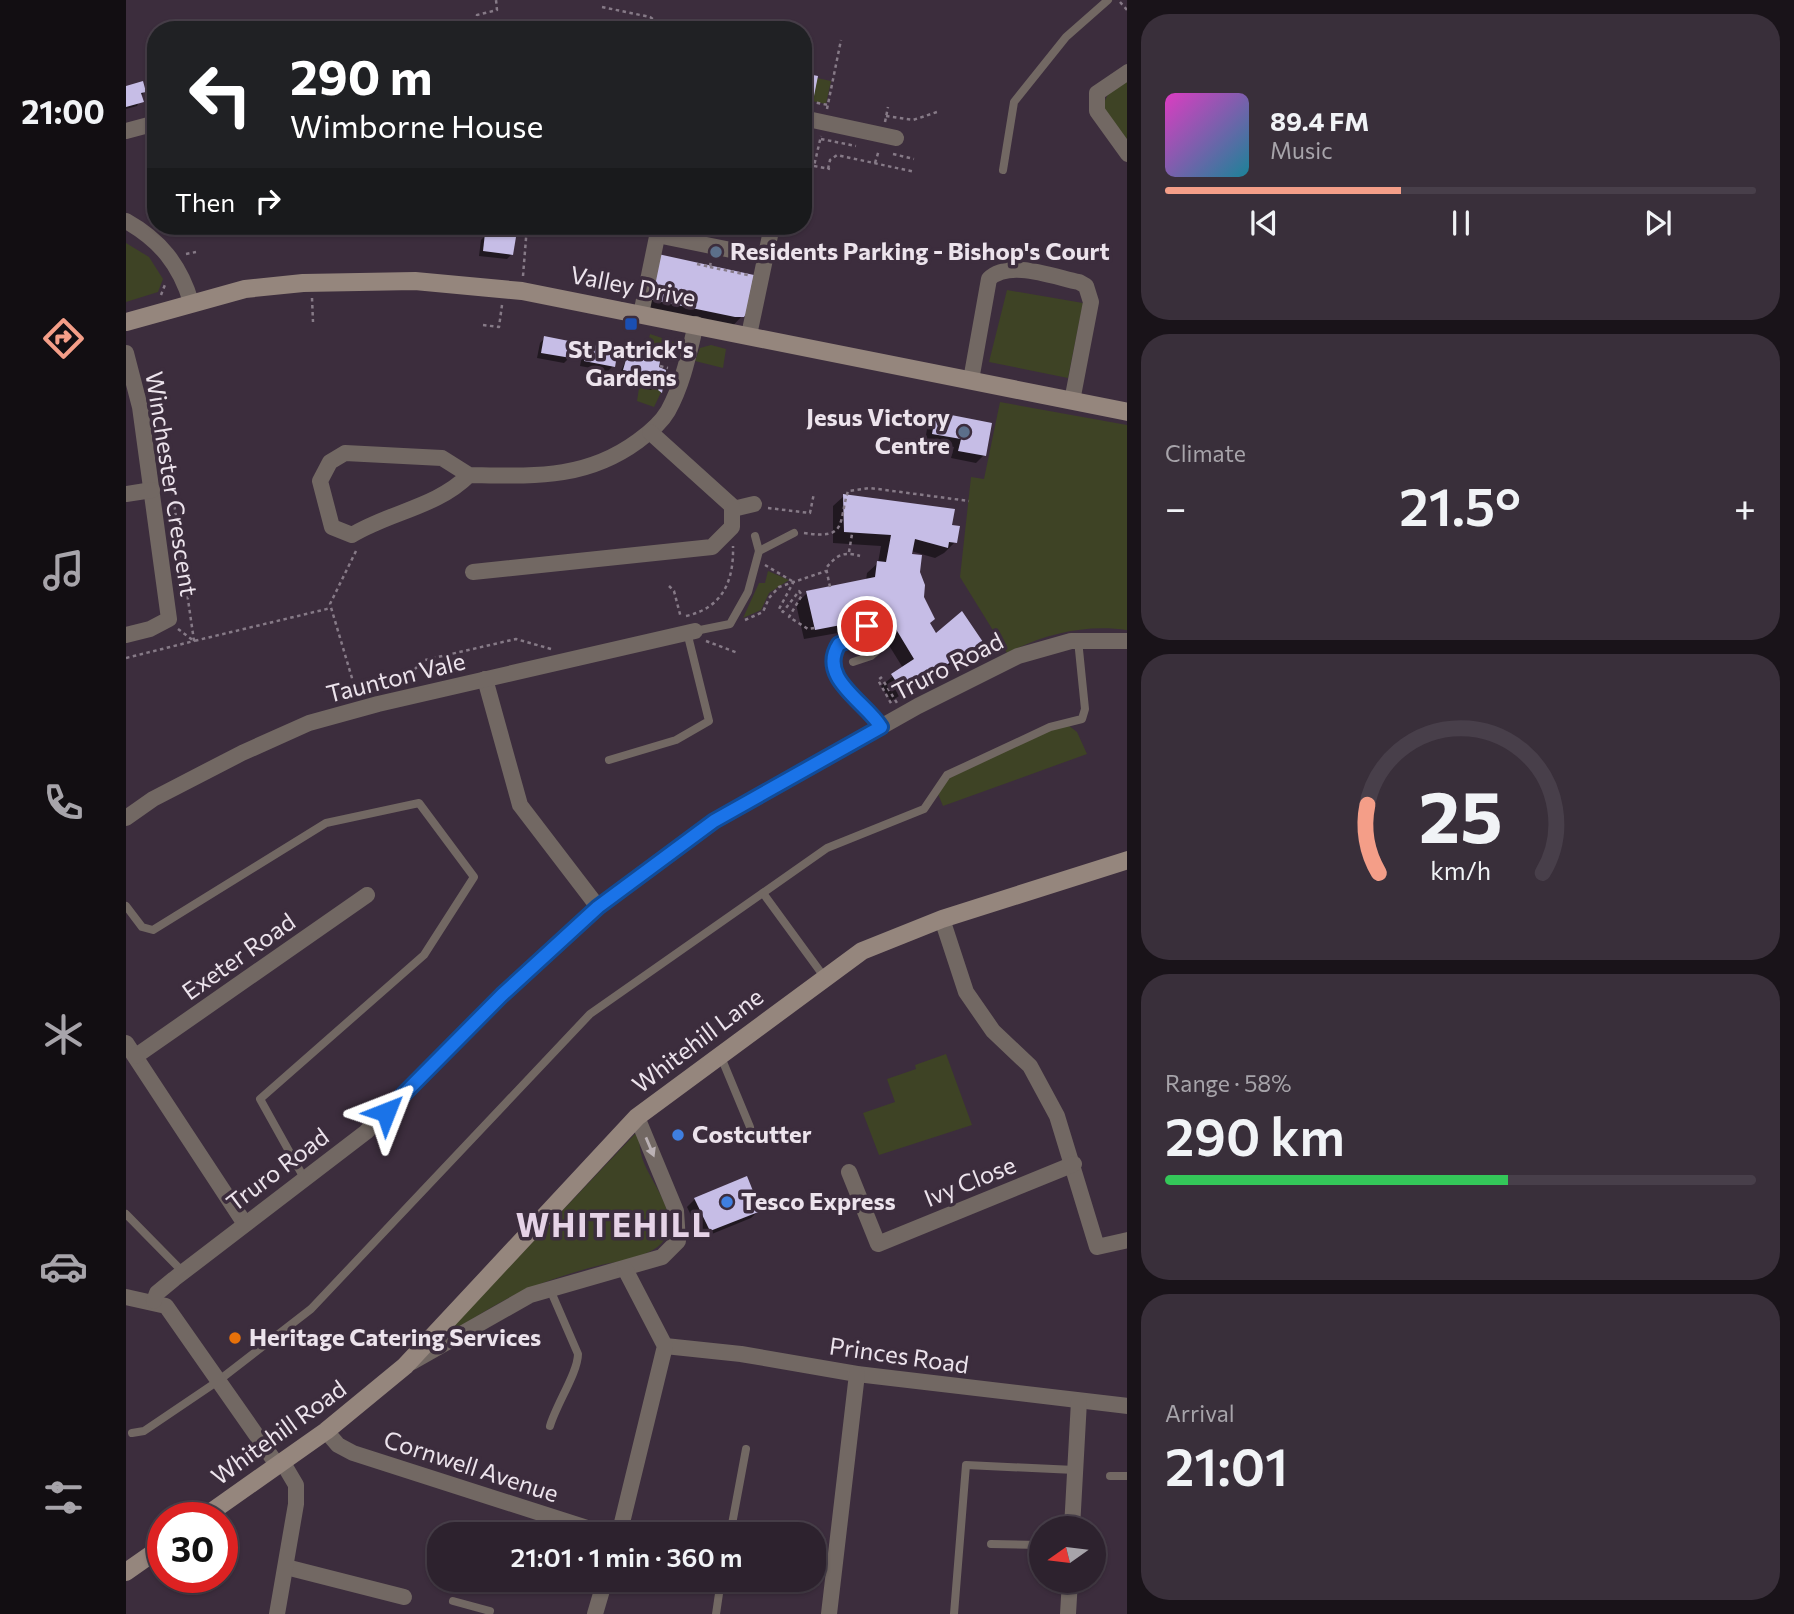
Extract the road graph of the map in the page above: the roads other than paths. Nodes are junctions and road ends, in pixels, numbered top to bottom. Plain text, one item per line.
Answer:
1 (1108, 0) edge
2 (1127, 72) edge
3 (812, 120) edge
4 (147, 125) edge
5 (126, 131) edge
6 (896, 138) dead end
7 (1127, 154) edge
8 (1003, 170) dead end
9 (126, 221) edge
10 (654, 235) edge
11 (667, 235) edge
12 (770, 235) edge
13 (746, 254) dead end
14 (191, 302) junction
15 (641, 314) junction
16 (126, 322) edge
17 (696, 324) junction
18 (749, 335) junction
19 (126, 353) edge
20 (971, 380) junction
21 (1072, 401) junction
22 (1127, 412) edge
23 (650, 432) junction
24 (469, 475) junction
25 (152, 490) junction
26 (126, 494) edge
27 (757, 506) road end
28 (732, 521) junction
29 (794, 533) road end
30 (755, 536) dead end
31 (759, 551) junction
32 (473, 572) dead end
33 (688, 631) junction
34 (126, 635) edge
35 (863, 636) junction
36 (1078, 640) junction
37 (1127, 641) edge
38 (874, 651) junction
39 (853, 662) dead end
40 (485, 680) junction
41 (881, 727) junction
42 (609, 760) dead end
43 (126, 818) edge
44 (1127, 860) edge
45 (763, 893) junction
46 (367, 895) dead end
47 (126, 906) edge
48 (598, 907) junction
49 (942, 919) junction
50 (825, 978) junction
51 (131, 1049) edge
52 (719, 1054) junction
53 (637, 1117) junction
54 (750, 1127) dead end
55 (1074, 1164) junction
56 (849, 1172) dead end
57 (304, 1178) junction
58 (126, 1214) edge
59 (246, 1223) junction
60 (1127, 1240) edge
61 (625, 1269) junction
62 (183, 1272) junction
63 (549, 1287) junction
64 (126, 1297) edge
65 (154, 1301) junction
66 (665, 1346) junction
67 (405, 1366) junction
68 (857, 1374) junction
69 (218, 1381) junction
70 (382, 1387) joint
71 (1079, 1401) junction
72 (1127, 1406) edge
73 (550, 1426) dead end
74 (326, 1431) junction
75 (132, 1433) dead end
76 (746, 1448) dead end
77 (280, 1464) junction
78 (1075, 1470) junction
79 (1110, 1476) dead end
80 (1127, 1476) edge
81 (226, 1502) edge
82 (1073, 1516) edge
83 (568, 1522) edge
84 (621, 1522) edge
85 (732, 1522) edge
86 (991, 1544) dead end
87 (1029, 1545) edge
88 (147, 1557) edge
89 (286, 1567) junction
90 (126, 1572) edge
91 (602, 1592) edge
92 (719, 1592) edge
93 (1069, 1593) edge
94 (404, 1597) dead end
95 (453, 1601) dead end
96 (277, 1614) edge
97 (489, 1614) edge
98 (596, 1614) edge
99 (716, 1614) edge
100 (829, 1614) edge
101 (954, 1614) edge
102 (1068, 1614) edge

1 - 8 lane
2 - 7 street
3 - 6 street
4 - 5 street
9 - 14 street
10 - 15 street
11 - 13 street
12 - 18 street
14 - 15 street, Valley Drive
14 - 16 street, Valley Drive
15 - 17 street, Valley Drive
17 - 18 street, Valley Drive
17 - 23 street
18 - 20 street, Valley Drive
19 - 25 street, Winchester Crescent
20 - 21 street, Valley Drive
20 - 21 street
21 - 22 street, Valley Drive
23 - 24 street
23 - 28 street
24 - 24 street
25 - 26 street
25 - 34 street, Winchester Crescent
27 - 28 street
28 - 32 street
29 - 31 lane
30 - 31 lane
31 - 33 lane
33 - 40 street, Taunton Vale
33 - 42 lane
35 - 38 lane
35 - 38 lane
35 - 41 lane
36 - 37 street, Truro Road
36 - 41 street, Truro Road
36 - 45 lane
38 - 39 lane
40 - 43 street, Taunton Vale
40 - 48 street
41 - 48 street, Truro Road
44 - 49 street, Whitehill Lane
45 - 50 lane
45 - 69 lane
46 - 51 street, Exeter Road
47 - 57 lane
48 - 57 street, Truro Road
49 - 50 street, Whitehill Lane
49 - 55 street
50 - 52 street, Whitehill Lane
51 - 59 street
52 - 53 street, Whitehill Lane
52 - 54 lane
53 -> 61 street
53 - 67 street, Whitehill Lane
55 - 56 street, Ivy Close
55 - 60 street
57 - 59 street, Truro Road
58 - 62 lane
59 - 62 street, Truro Road
61 - 63 street
61 - 66 street
62 - 65 street, Truro Road
63 - 67 street
63 - 73 lane
64 - 65 street
65 - 69 street
66 - 68 street, Princes Road
66 - 84 street
67 - 70 street, Whitehill Lane
68 - 71 street, Princes Road
68 - 100 street
69 - 75 lane
69 - 77 street
70 - 74 street, Whitehill Road
71 - 72 street, Princes Road
71 - 78 street
74 - 77 street, Whitehill Road
74 - 83 street, Cornwell Avenue
76 - 85 lane
77 - 81 street, Whitehill Road
77 - 89 street
78 - 82 street
78 - 101 lane
79 - 80 lane
86 - 87 lane
88 - 90 street
89 - 94 street
89 - 96 street
91 - 98 street
92 - 99 lane
93 - 102 street
95 - 97 lane

